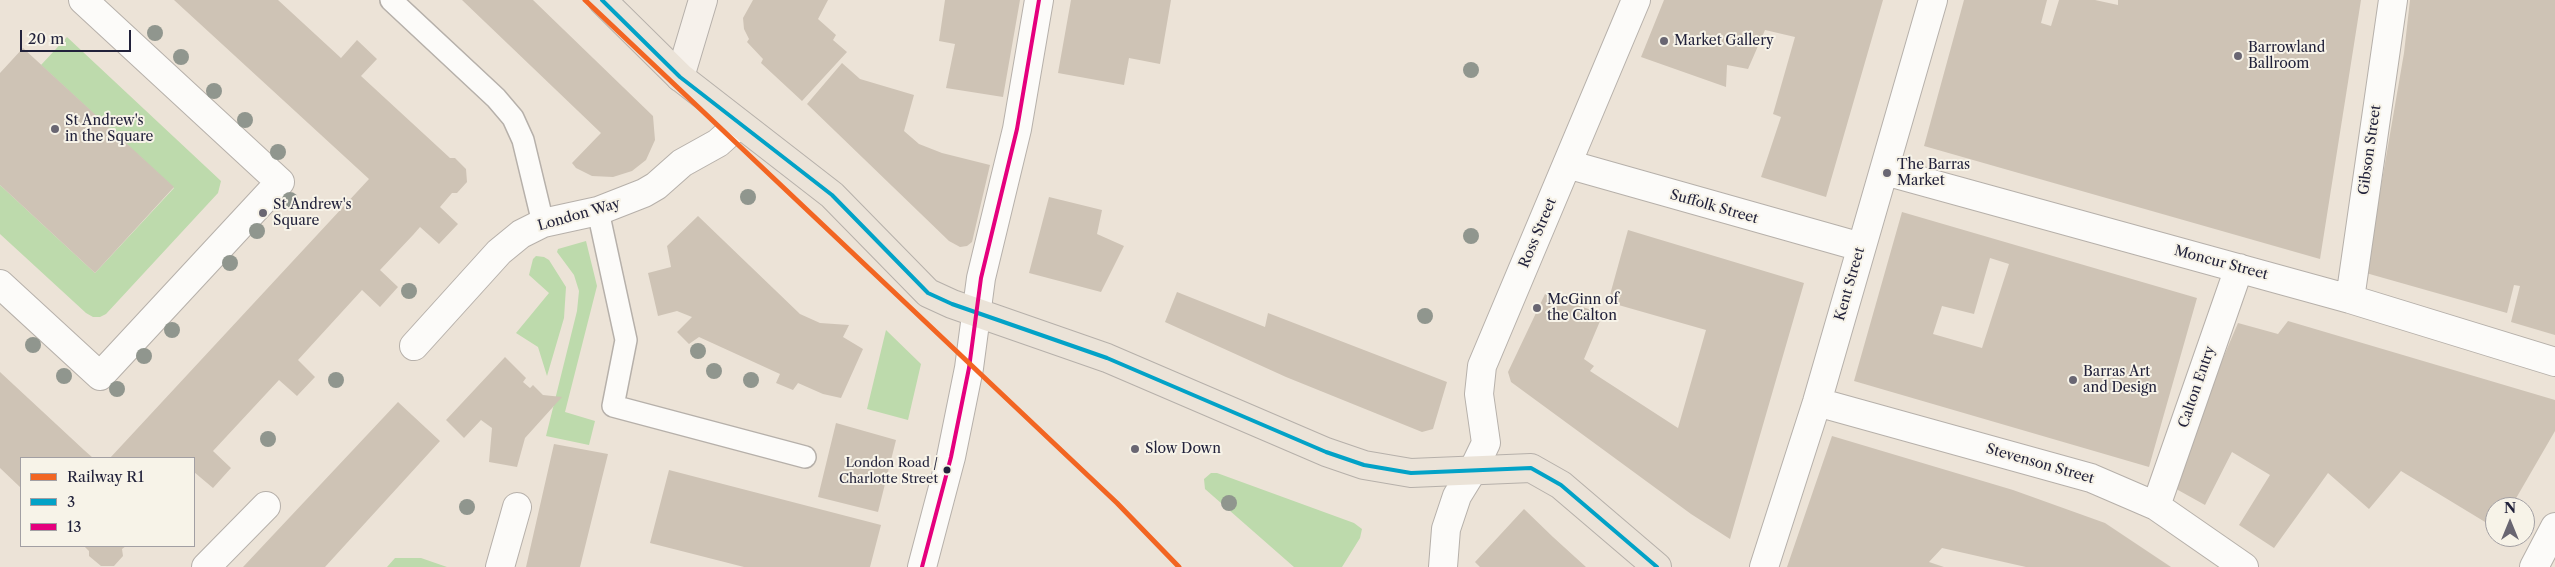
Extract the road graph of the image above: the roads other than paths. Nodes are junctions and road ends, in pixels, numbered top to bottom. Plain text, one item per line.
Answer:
1 (83, 0) edge
2 (391, 0) edge
3 (602, 0) edge
4 (703, 0) edge
5 (1039, 0) edge
6 (1636, 0) edge
7 (1933, 0) edge
8 (2393, 0) edge
9 (680, 77) junction
10 (739, 124) junction
11 (1567, 164) junction
12 (1885, 171) junction
13 (598, 211) junction
14 (543, 223) junction
15 (1861, 248) junction
16 (2239, 268) junction
17 (0, 284) edge
18 (2350, 299) junction
19 (975, 312) junction
20 (414, 346) dead end
21 (2555, 362) edge
22 (1817, 402) junction
23 (805, 457) dead end
24 (1473, 470) junction
25 (266, 506) dead end
26 (2156, 506) junction
27 (516, 507) dead end
28 (2555, 528) edge
29 (206, 567) edge
30 (500, 567) edge
31 (922, 567) edge
32 (1443, 567) edge
33 (1657, 567) edge
34 (1764, 567) edge
35 (2244, 567) edge
36 (2534, 567) edge

1 - 17 street
2 - 14 lane
3 - 9 main road
4 - 9 street
5 - 19 street
6 - 11 street, Ross Street
7 - 12 street, Kent Street
8 - 18 street, Gibson Street
9 - 10 main road
10 - 13 street, London Way
10 - 19 main road
11 - 15 street, Suffolk Street
11 - 24 street, Ross Street
12 - 15 street, Kent Street
12 - 16 street, Moncur Street
13 - 14 street, London Way
13 - 23 lane
14 - 20 street, London Way
15 - 22 street, Kent Street
16 - 18 street, Moncur Street
16 - 26 street, Calton Entry
18 - 21 street, Moncur Street
19 - 24 main road
19 - 31 street
22 - 26 street, Stevenson Street
22 - 34 street, Kent Street
24 - 32 street, Ross Street
24 - 33 main road
25 - 29 street
26 - 35 street, Stevenson Street
27 - 30 street
28 - 36 street

